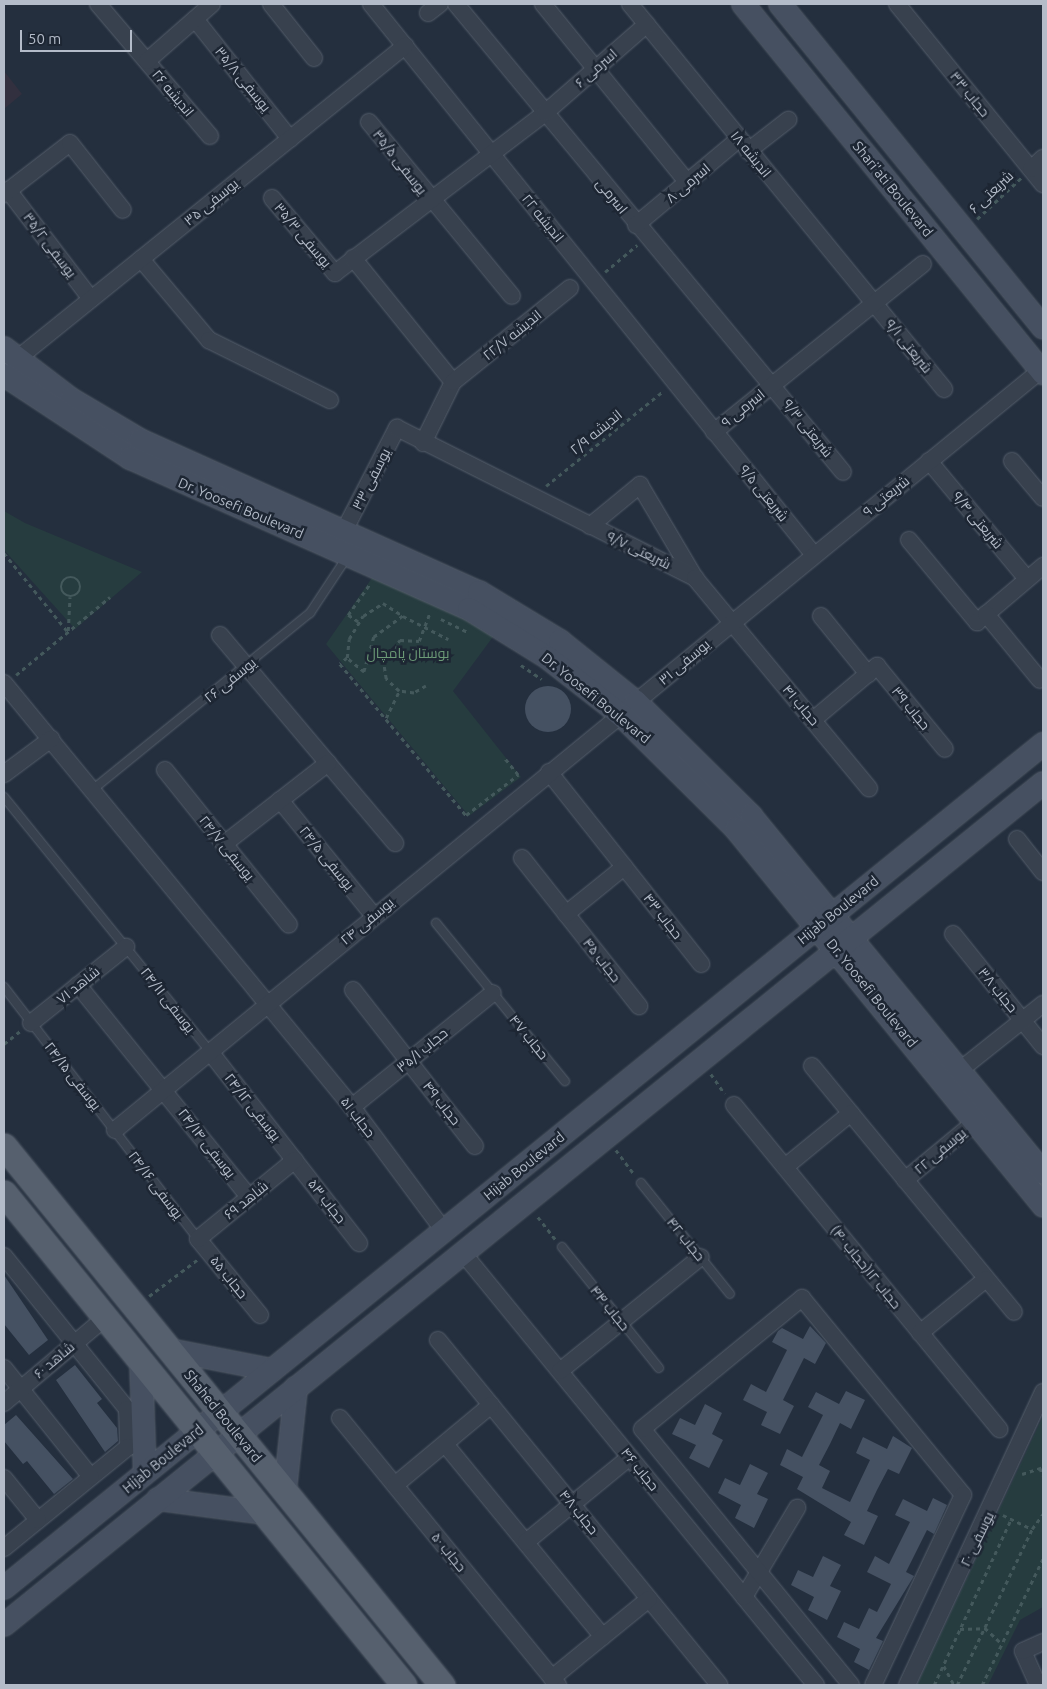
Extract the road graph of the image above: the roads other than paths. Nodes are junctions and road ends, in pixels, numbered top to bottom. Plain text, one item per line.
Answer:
1 (98, 4) edge
2 (212, 4) edge
3 (271, 4) edge
4 (371, 4) edge
5 (543, 4) edge
6 (630, 4) edge
7 (743, 4) edge
8 (780, 4) edge
9 (459, 5) edge
10 (904, 6) edge
11 (195, 19) junction
12 (647, 24) junction
13 (405, 46) junction
14 (314, 58) dead end
15 (147, 61) junction
16 (595, 69) junction
17 (545, 113) junction
18 (788, 120) dead end
19 (369, 122) dead end
20 (210, 136) dead end
21 (290, 139) junction
22 (744, 145) junction
23 (492, 154) junction
24 (1043, 158) edge
25 (1031, 169) junction
26 (688, 183) junction
27 (1043, 184) edge
28 (6, 192) edge
29 (272, 198) dead end
30 (431, 201) junction
31 (123, 210) dead end
32 (641, 231) junction
33 (354, 258) junction
34 (141, 259) junction
35 (923, 264) dead end
36 (335, 273) joint
37 (570, 288) dead end
38 (512, 296) dead end
39 (91, 299) junction
40 (874, 304) junction
41 (1043, 328) edge
42 (7, 363) edge
43 (1042, 372) edge
44 (453, 382) junction
45 (773, 384) junction
46 (944, 389) dead end
47 (330, 400) dead end
48 (397, 428) joint
49 (714, 432) junction
50 (423, 443) junction
51 (1012, 460) dead end
52 (929, 461) junction
53 (843, 472) dead end
54 (1043, 498) edge
55 (590, 526) junction
56 (345, 529) junction
57 (909, 540) dead end
58 (349, 553) junction
59 (814, 555) junction
60 (1043, 566) edge
61 (695, 578) junction
62 (1028, 579) junction
63 (986, 614) junction
64 (821, 616) dead end
65 (732, 622) junction
66 (220, 635) dead end
67 (247, 667) junction
68 (873, 670) junction
69 (1040, 680) dead end
70 (4, 684) edge
71 (629, 708) junction
72 (813, 720) junction
73 (51, 740) junction
74 (1043, 744) edge
75 (945, 749) dead end
76 (328, 763) junction
77 (165, 770) dead end
78 (549, 772) junction
79 (4, 774) edge
80 (1043, 783) edge
81 (869, 788) dead end
82 (92, 790) junction
83 (4, 797) edge
84 (280, 800) junction
85 (1017, 839) dead end
86 (395, 843) dead end
87 (224, 844) junction
88 (522, 858) dead end
89 (624, 867) junction
90 (1043, 872) edge
91 (566, 914) junction
92 (372, 916) junction
93 (826, 920) junction
94 (436, 923) dead end
95 (289, 926) dead end
96 (953, 934) dead end
97 (845, 943) junction
98 (126, 947) junction
99 (701, 964) dead end
100 (78, 985) junction
101 (4, 986) edge
102 (353, 990) dead end
103 (493, 993) junction
104 (1043, 1004) edge
105 (270, 1005) junction
106 (638, 1006) dead end
107 (1023, 1021) junction
108 (31, 1023) junction
109 (1043, 1046) edge
110 (211, 1053) junction
111 (409, 1061) junction
112 (812, 1066) dead end
113 (960, 1070) junction
114 (564, 1081) dead end
115 (164, 1090) junction
116 (734, 1105) road end
117 (352, 1107) junction
118 (850, 1113) junction
119 (976, 1122) junction
120 (115, 1130) junction
121 (4, 1146) edge
122 (475, 1146) dead end
123 (295, 1160) junction
124 (785, 1167) junction
125 (1043, 1173) edge
126 (905, 1180) junction
127 (641, 1183) road end
128 (4, 1193) edge
129 (249, 1197) junction
130 (1043, 1206) edge
131 (444, 1231) junction
132 (359, 1243) dead end
133 (203, 1245) junction
134 (562, 1247) road end
135 (463, 1253) junction
136 (4, 1256) edge
137 (701, 1257) junction
138 (986, 1279) junction
139 (730, 1294) dead end
140 (1014, 1312) dead end
141 (260, 1316) dead end
142 (105, 1318) junction
143 (621, 1322) junction
144 (920, 1333) junction
145 (438, 1340) dead end
146 (74, 1344) junction
147 (170, 1350) junction
148 (141, 1361) junction
149 (4, 1368) edge
150 (659, 1368) dead end
151 (272, 1370) junction
152 (560, 1371) junction
153 (296, 1388) junction
154 (21, 1389) junction
155 (1043, 1392) edge
156 (4, 1403) edge
157 (491, 1405) junction
158 (220, 1412) junction
159 (340, 1418) dead end
160 (999, 1429) dead end
161 (197, 1431) junction
162 (239, 1434) junction
163 (445, 1444) junction
164 (215, 1453) junction
165 (630, 1457) junction
166 (144, 1474) junction
167 (91, 1477) junction
168 (4, 1478) edge
169 (395, 1485) junction
170 (285, 1491) junction
171 (158, 1499) junction
172 (572, 1504) junction
173 (797, 1508) dead end
174 (264, 1513) junction
175 (38, 1520) junction
176 (526, 1542) junction
177 (4, 1548) edge
178 (759, 1572) junction
179 (4, 1588) edge
180 (744, 1598) junction
181 (649, 1599) junction
182 (4, 1624) edge
183 (603, 1637) junction
184 (1043, 1642) edge
185 (555, 1682) edge
186 (404, 1685) edge
187 (442, 1685) edge
188 (719, 1685) edge
189 (816, 1685) edge
190 (851, 1685) edge
191 (873, 1685) edge
192 (907, 1685) edge
193 (1038, 1685) edge

1 - 15 street, اندیشه ۲۶
2 - 11 street
3 - 14 street
4 - 13 street, اندیشه ۲۲
5 - 16 street
6 - 12 street, اندیشه ۱۸
7 - 43 main road, Shari'ati Boulevard
8 - 41 main road, Shari'ati Boulevard
9 - 17 street, اسرمی
10 - 25 street, حجاب ۳۳
11 - 15 street
11 - 21 street, یوسفی ۳۵/۸
12 - 16 street, اسرمی ۶
12 - 22 street, اندیشه ۱۸
13 - 21 street, یوسفی ۳۵
13 - 23 street, اندیشه ۲۲
15 - 20 street, اندیشه ۲۶
16 - 17 street, اسرمی ۶
16 - 26 street
17 - 23 street, اسرمی ۶
17 - 32 street, اسرمی
18 - 22 street, اسرمی ۸
19 - 30 street, یوسفی ۳۵/۵
21 - 34 street, یوسفی ۳۵
22 - 26 street, اسرمی ۸
22 - 40 street, اندیشه ۱۸
23 - 30 street, اسرمی ۶
23 - 49 street, اندیشه ۲۲
24 - 25 street
25 - 27 street, حجاب ۳۳
26 - 32 street, اسرمی ۸
28 - 31 street
28 - 39 street, یوسفی ۳۵/۲
29 - 36 street, یوسفی ۳۵/۳
30 - 33 street, اسرمی ۶
30 - 38 street, یوسفی ۳۵/۵
32 - 45 street, اسرمی
33 - 36 street, اسرمی ۶
33 - 44 street
34 - 39 street, یوسفی ۳۵
34 - 47 street
35 - 40 street, اسرمی ۹
37 - 44 street, اندیشه ۲۲/۷
39 - 42 street, یوسفی ۳۵
40 - 45 street, اسرمی ۹
40 - 46 street, شریعتی ۹/۱
42 - 56 main road, Dr. Yoosefi Boulevard
42 - 58 main road, Dr. Yoosefi Boulevard
43 - 52 street, شریعتی ۹
44 - 50 street
45 - 49 street, اسرمی ۹
45 - 53 street, شریعتی ۹/۳
48 - 50 street, شریعتی ۹/۷
48 - 56 street, یوسفی ۳۳
49 - 59 street, شریعتی ۹/۵
50 - 55 street, شریعتی ۹/۷
51 - 54 street
52 - 59 street, شریعتی ۹
52 - 62 street, شریعتی ۹/۴
55 - 61 street, شریعتی ۹/۷
55 - 61 street
56 - 71 main road, Dr. Yoosefi Boulevard
57 - 63 street
58 - 67 lane, یوسفی ۲۶
58 - 71 main road, Dr. Yoosefi Boulevard
59 - 65 street, شریعتی ۹
60 - 62 street
61 - 65 street, شریعتی ۹/۷
62 - 63 street
63 - 69 street
64 - 68 street, حجاب ۳۹
65 - 71 street, یوسفی ۳۱
65 - 72 street, حجاب ۴۱
66 - 67 street
67 - 76 street
67 - 82 lane, یوسفی ۲۶
68 - 72 street
68 - 75 street, حجاب ۳۹
70 - 73 street, حجاب ۵۱
71 - 78 street, یوسفی ۲۴
71 - 93 main road, Dr. Yoosefi Boulevard
72 - 81 street, حجاب ۴۱
73 - 79 street
73 - 82 street, حجاب ۵۱
74 - 93 main road, Hijab Boulevard
76 - 84 street
76 - 86 street
77 - 87 street, یوسفی ۲۴/۷
78 - 89 street, حجاب ۴۳
78 - 92 street, یوسفی ۲۴
80 - 97 main road, Hijab Boulevard
82 - 105 street, حجاب ۵۱
83 - 98 lane, یوسفی ۲۴/۱۱
84 - 87 street
84 - 92 street, یوسفی ۲۴/۵
85 - 90 street
87 - 95 street, یوسفی ۲۴/۷
88 - 91 street, حجاب ۴۵
89 - 91 street
89 - 99 street, حجاب ۴۳
91 - 106 street, حجاب ۴۵
92 - 105 street, یوسفی ۲۴
93 - 97 main road, Dr. Yoosefi Boulevard
93 - 131 main road, Hijab Boulevard
94 - 103 lane, حجاب ۴۷
96 - 107 street, حجاب ۳۸
97 - 113 main road, Dr. Yoosefi Boulevard
97 - 119 main road, Dr. Yoosefi Boulevard
97 - 135 main road, Hijab Boulevard
98 - 100 street, شاهد ۷۱
98 - 110 lane, یوسفی ۲۴/۱۱
100 - 108 street, شاهد ۷۱
100 - 115 street, یوسفی ۲۴/۱۴
101 - 108 lane, یوسفی ۲۴/۱۵
102 - 111 street, حجاب ۴۹
103 - 111 street, حجاب ۳۵/۱
103 - 114 lane, حجاب ۴۷
104 - 107 street
105 - 110 street, یوسفی ۲۴
105 - 117 street, حجاب ۵۱
107 - 109 street, حجاب ۳۸
107 - 113 street
108 - 120 lane, یوسفی ۲۴/۱۵
110 - 115 street, یوسفی ۲۴
110 - 123 street, یوسفی ۲۴/۱۲
111 - 117 street, حجاب ۳۵/۱
111 - 122 street, حجاب ۴۹
112 - 118 street
113 - 125 main road, Dr. Yoosefi Boulevard
115 - 120 street, یوسفی ۲۴
115 - 129 street, یوسفی ۲۴/۱۴
116 - 124 street, حجاب ۱۲(حجاب ۴۰)
117 - 131 street, حجاب ۵۱
118 - 124 street
118 - 126 street
119 - 126 street, یوسفی ۲۲
119 - 130 main road, Dr. Yoosefi Boulevard
120 - 133 lane, یوسفی ۲۴/۱۶
121 - 147 main road, Shahed Boulevard
123 - 129 street, شاهد ۶۹
123 - 132 street, حجاب ۵۳
124 - 144 street, حجاب ۱۲(حجاب ۴۰)
126 - 138 street
127 - 137 lane, حجاب ۴۲
128 - 142 main road
129 - 133 street, شاهد ۶۹
131 - 151 main road, Hijab Boulevard
133 - 141 street, حجاب ۵۵
134 - 143 lane, حجاب ۴۴
135 - 152 street, حجاب ۴۶
135 - 153 main road, Hijab Boulevard
136 - 146 street
137 - 139 lane, حجاب ۴۲
137 - 143 street
138 - 140 street
138 - 144 street
142 - 146 street, شاهد ۶۰
142 - 148 main road
143 - 150 lane, حجاب ۴۴
143 - 152 street
144 - 160 street, حجاب ۱۲(حجاب ۴۰)
145 - 157 street, حجاب ۴۸
146 - 154 street, شاهد ۶۰
146 - 167 street
147 - 151 main road
147 - 158 main road, Shahed Boulevard
148 - 161 main road
148 - 166 main road
149 - 154 street
151 - 158 main road, Hijab Boulevard
152 - 165 street, حجاب ۴۶
153 - 162 main road, Hijab Boulevard
153 - 170 main road
154 - 156 street, شاهد ۶۰
154 - 167 street
155 - 192 street, یوسفی ۲۰
157 - 163 street
157 - 172 street, حجاب ۴۸
158 - 161 main road, Hijab Boulevard
158 - 162 main road, Shahed Boulevard
159 - 169 street, حجاب ۵۰
161 - 164 main road
161 - 166 main road, Hijab Boulevard
162 - 164 main road, Hijab Boulevard
162 - 170 main road, Shahed Boulevard
163 - 169 street
163 - 176 street
164 - 171 main road, Hijab Boulevard
164 - 174 main road
165 - 172 street
165 - 180 street, حجاب ۴۶
166 - 179 main road, Hijab Boulevard
167 - 175 street
168 - 175 street
169 - 185 street, حجاب ۵۰
170 - 187 main road, Shahed Boulevard
171 - 174 main road
171 - 182 main road, Hijab Boulevard
172 - 176 street
172 - 181 street, حجاب ۴۸
173 - 178 street
174 - 186 main road
175 - 177 street
176 - 183 street
178 - 180 street
178 - 190 street
178 - 191 street
180 - 189 street, حجاب ۴۶
181 - 183 street
181 - 188 street, حجاب ۴۸
183 - 185 street
184 - 193 street

